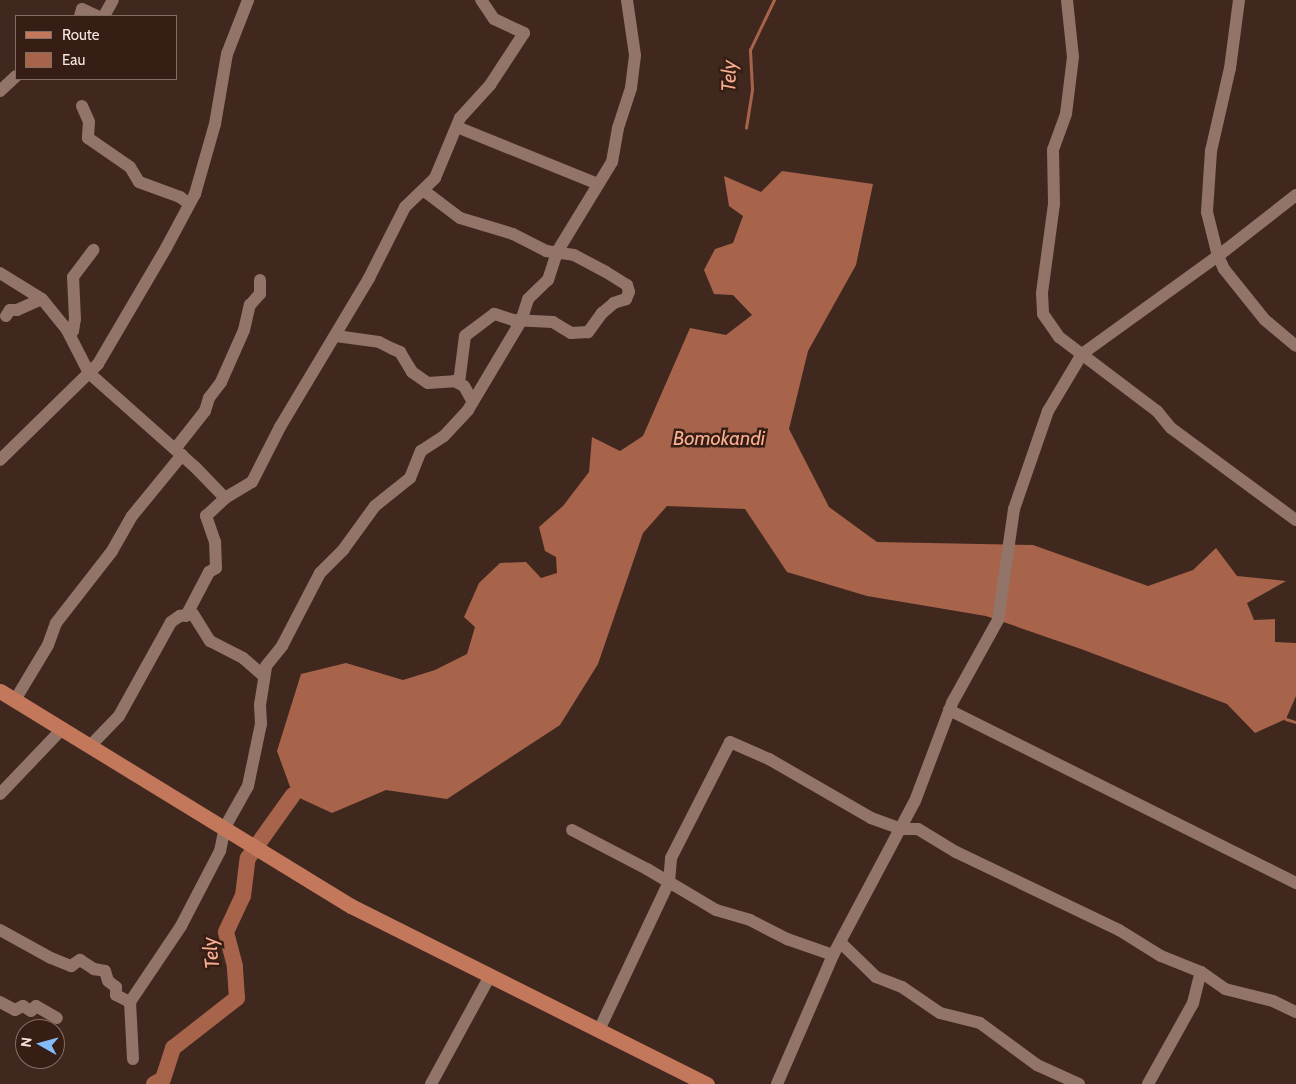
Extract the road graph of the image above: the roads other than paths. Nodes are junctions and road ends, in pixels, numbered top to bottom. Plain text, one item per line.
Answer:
1 (114, 0) edge
2 (248, 0) edge
3 (481, 0) edge
4 (627, 0) edge
5 (1067, 0) edge
6 (1239, 0) edge
7 (80, 15) edge
8 (95, 15) edge
9 (105, 15) edge
10 (15, 77) edge
11 (0, 91) edge
12 (82, 106) dead end
13 (457, 127) junction
14 (598, 184) junction
15 (423, 190) junction
16 (1296, 195) edge
17 (189, 204) junction
18 (93, 250) dead end
19 (557, 252) junction
20 (1218, 256) junction
21 (0, 273) edge
22 (260, 280) dead end
23 (42, 299) junction
24 (6, 316) dead end
25 (521, 321) junction
26 (67, 330) junction
27 (336, 336) junction
28 (1296, 346) edge
29 (1082, 354) junction
30 (89, 373) junction
31 (459, 383) junction
32 (473, 402) junction
33 (178, 452) junction
34 (0, 460) edge
35 (225, 498) junction
36 (1296, 520) edge
37 (186, 616) junction
38 (264, 676) junction
39 (0, 691) edge
40 (16, 700) junction
41 (949, 710) junction
42 (63, 728) junction
43 (91, 745) junction
44 (0, 794) edge
45 (901, 829) junction
46 (572, 830) dead end
47 (231, 832) junction
48 (669, 882) junction
49 (1296, 884) edge
50 (0, 930) edge
51 (840, 943) junction
52 (833, 955) junction
53 (1201, 972) junction
54 (490, 976) junction
55 (0, 1002) edge
56 (130, 1002) junction
57 (1296, 1012) edge
58 (57, 1018) dead end
59 (599, 1030) junction
60 (133, 1059) dead end
61 (430, 1084) edge
62 (707, 1084) edge
63 (776, 1084) edge
64 (1079, 1084) edge
65 (1148, 1084) edge

1 - 9 street
2 - 17 street
3 - 13 street
4 - 14 street
5 - 29 street
6 - 20 street
7 - 8 street
10 - 11 street
12 - 17 street
13 - 14 street
13 - 15 street
14 - 19 street
15 - 19 street
15 - 27 street
16 - 20 street
17 - 30 street
18 - 26 street
19 - 25 street
19 - 25 street
20 - 28 street
20 - 29 street
21 - 23 street
22 - 33 street
23 - 24 street
23 - 26 street
25 - 31 street
25 - 32 street
26 - 30 street
27 - 31 street
27 - 35 street
29 - 36 street
29 - 41 street
30 - 33 street
30 - 34 street
31 - 32 street
32 - 38 street
33 - 35 street
33 - 40 street
35 - 37 street
37 - 38 street
37 - 43 street
38 - 47 street
39 - 40 main road
40 - 42 main road
41 - 45 street
41 - 49 street
42 - 43 main road
42 - 44 street
43 - 47 main road
45 - 48 street
45 - 51 street
45 - 53 street
46 - 48 street
47 - 54 main road
47 - 56 street
48 - 52 street
48 - 59 street
50 - 56 street
51 - 52 street
51 - 64 street
52 - 63 street
53 - 57 street
53 - 65 street
54 - 59 main road
54 - 61 street
55 - 58 street
56 - 60 street
59 - 62 main road

